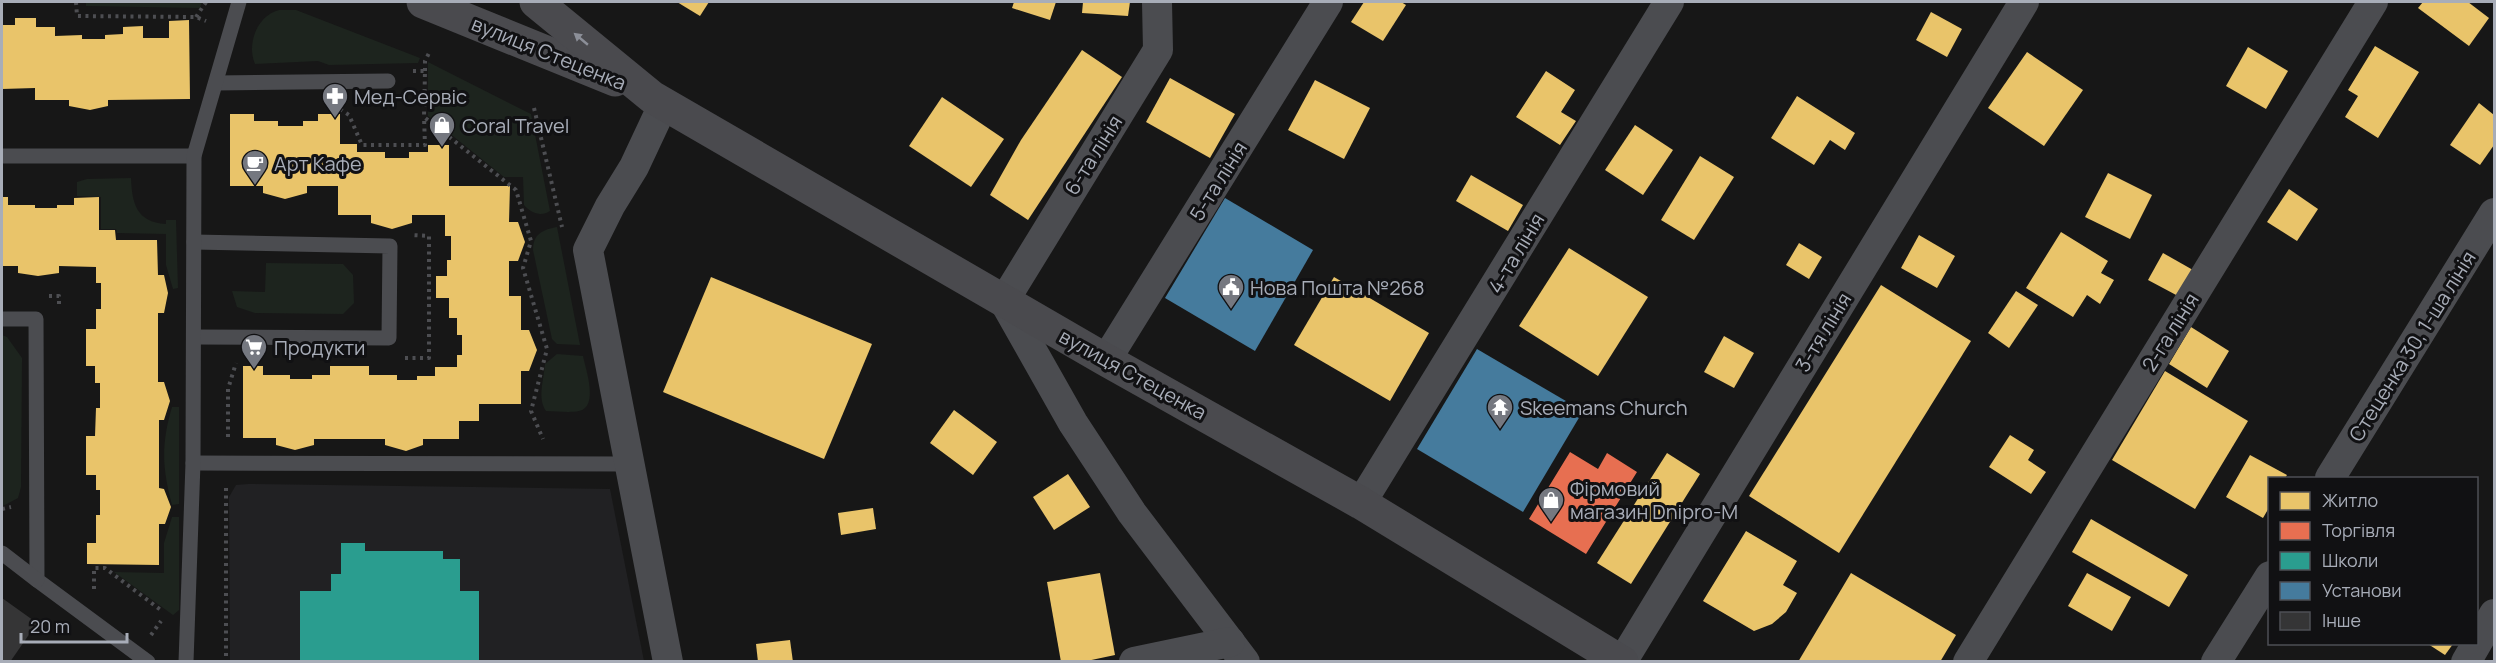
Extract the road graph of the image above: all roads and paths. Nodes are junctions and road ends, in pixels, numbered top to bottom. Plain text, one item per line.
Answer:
1 (76, 2) edge
2 (206, 2) edge
3 (239, 2) edge
4 (423, 2) edge
5 (536, 2) edge
6 (1157, 2) edge
7 (1328, 2) edge
8 (1669, 2) edge
9 (2024, 2) edge
10 (2373, 2) edge
11 (196, 17) junction
12 (230, 31) junction
13 (429, 53) dead end
14 (425, 71) junction
15 (402, 72) dead end
16 (388, 81) dead end
17 (216, 83) junction
18 (653, 97) junction
19 (331, 105) dead end
20 (424, 117) junction
21 (2, 156) edge
22 (194, 156) junction
23 (2494, 213) edge
24 (406, 235) dead end
25 (194, 242) junction
26 (47, 296) dead end
27 (1004, 301) junction
28 (59, 308) dead end
29 (2, 319) edge
30 (194, 337) junction
31 (245, 358) dead end
32 (394, 358) dead end
33 (1106, 360) junction
34 (545, 443) dead end
35 (193, 463) junction
36 (234, 463) junction
37 (630, 465) junction
38 (2331, 477) edge
39 (1361, 503) junction
40 (2, 553) edge
41 (2268, 579) edge
42 (37, 580) junction
43 (87, 590) dead end
44 (2494, 614) edge
45 (157, 637) dead end
46 (2478, 641) edge
47 (2476, 645) edge
48 (1238, 652) edge
49 (148, 662) edge
50 (186, 662) edge
51 (226, 662) edge
52 (668, 662) edge
53 (1134, 662) edge
54 (1622, 662) edge
55 (1968, 662) edge
56 (2216, 662) edge
57 (2466, 662) edge

1 - 11 path
2 - 11 path
3 - 12 lane
4 - 18 main road, вулиця Стеценка
18 -> 5 main road, вулиця Стеценка
6 - 27 street, 6-та лінія
7 - 33 street, 5-та лінія
8 - 39 street, 4-та лінія
9 - 54 street, 3-тя лінія
10 - 55 street, 2-га лінія
11 - 12 path
12 - 17 lane
13 - 14 path
14 - 15 path
14 - 20 path
16 - 17 lane
17 - 22 lane
18 - 27 main road, вулиця Стеценка
18 - 37 street
19 - 20 path
20 - 34 path
21 - 22 lane
22 - 25 lane
23 - 38 street, Стеценка 30, 1-ша лінія
24 - 32 path
25 - 30 lane
25 - 30 lane
26 - 28 path
27 - 33 main road, вулиця Стеценка
27 - 48 street
29 - 42 lane
30 - 35 lane
31 - 36 path
33 - 39 main road, вулиця Стеценка
35 - 36 lane
35 - 50 lane
36 - 37 lane
36 - 51 path
37 - 52 street
39 - 54 main road, вулиця Стеценка
40 - 42 lane
41 - 56 street
42 - 49 lane
43 - 45 path
44 - 46 street
47 - 57 street
48 - 53 street

